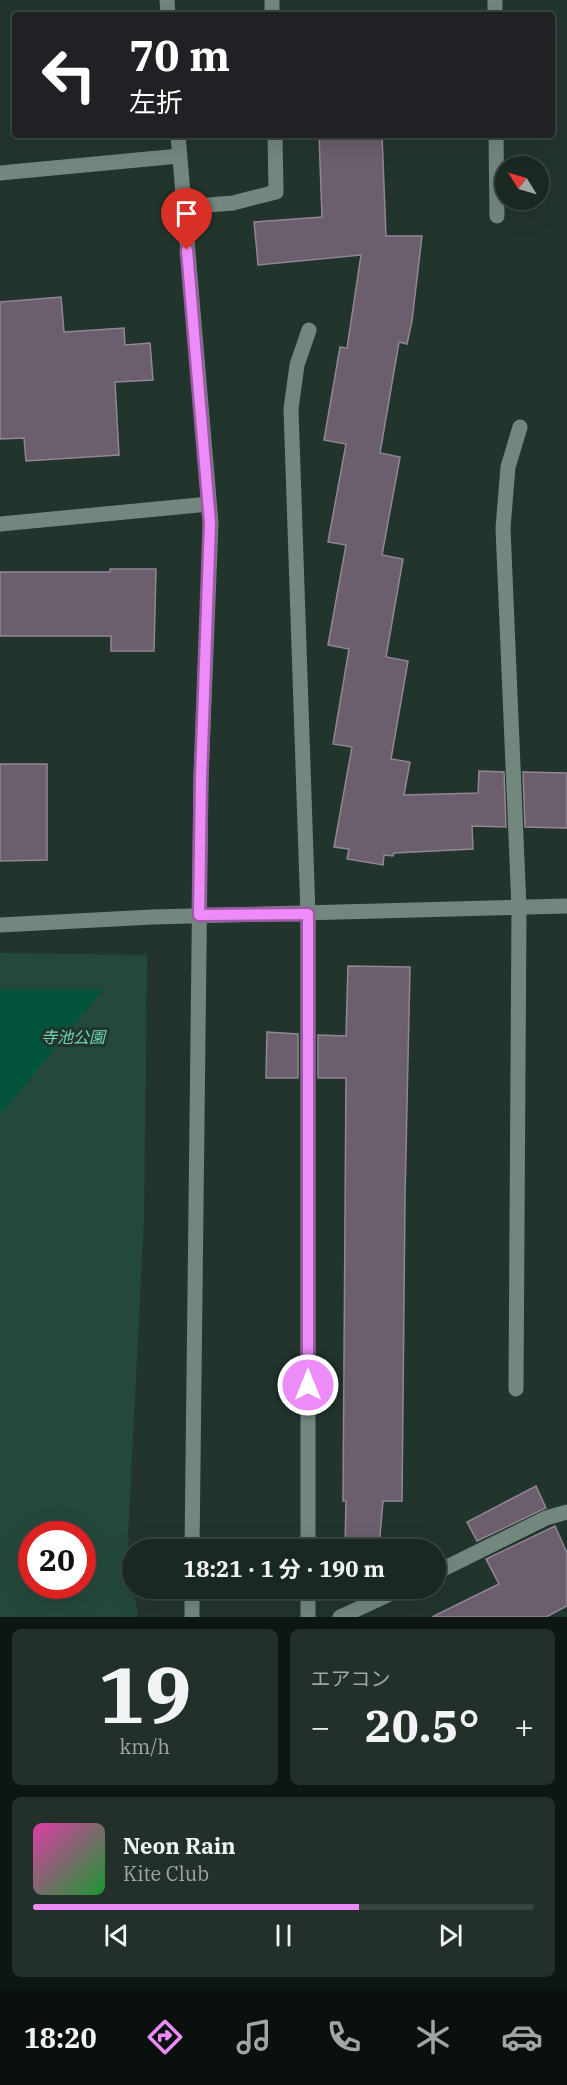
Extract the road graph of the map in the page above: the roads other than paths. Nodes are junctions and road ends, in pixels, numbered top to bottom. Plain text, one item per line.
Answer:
1 (178, 138) edge
2 (275, 138) edge
3 (496, 138) edge
4 (179, 156) junction
5 (0, 173) edge
6 (184, 207) junction
7 (498, 216) dead end
8 (309, 330) dead end
9 (520, 427) dead end
10 (209, 504) junction
11 (0, 524) edge
12 (567, 906) edge
13 (519, 908) junction
14 (308, 914) junction
15 (199, 915) junction
16 (0, 925) edge
17 (516, 1389) dead end
18 (567, 1512) edge
19 (192, 1539) edge
20 (308, 1539) edge
21 (446, 1568) edge
22 (192, 1599) edge
23 (308, 1599) edge
24 (379, 1599) edge
25 (192, 1617) edge
26 (308, 1617) edge
27 (340, 1617) edge

1 - 4 street
2 - 6 street
3 - 7 street
4 - 5 street
4 - 6 street
6 - 10 street
8 - 14 street
9 - 13 street
10 - 11 street
10 - 15 street
12 - 13 street
13 - 14 street
13 - 17 street
14 - 15 street
14 - 20 street
15 - 16 street
15 - 19 street
18 - 21 street
22 - 25 street
23 - 26 street
24 - 27 street

